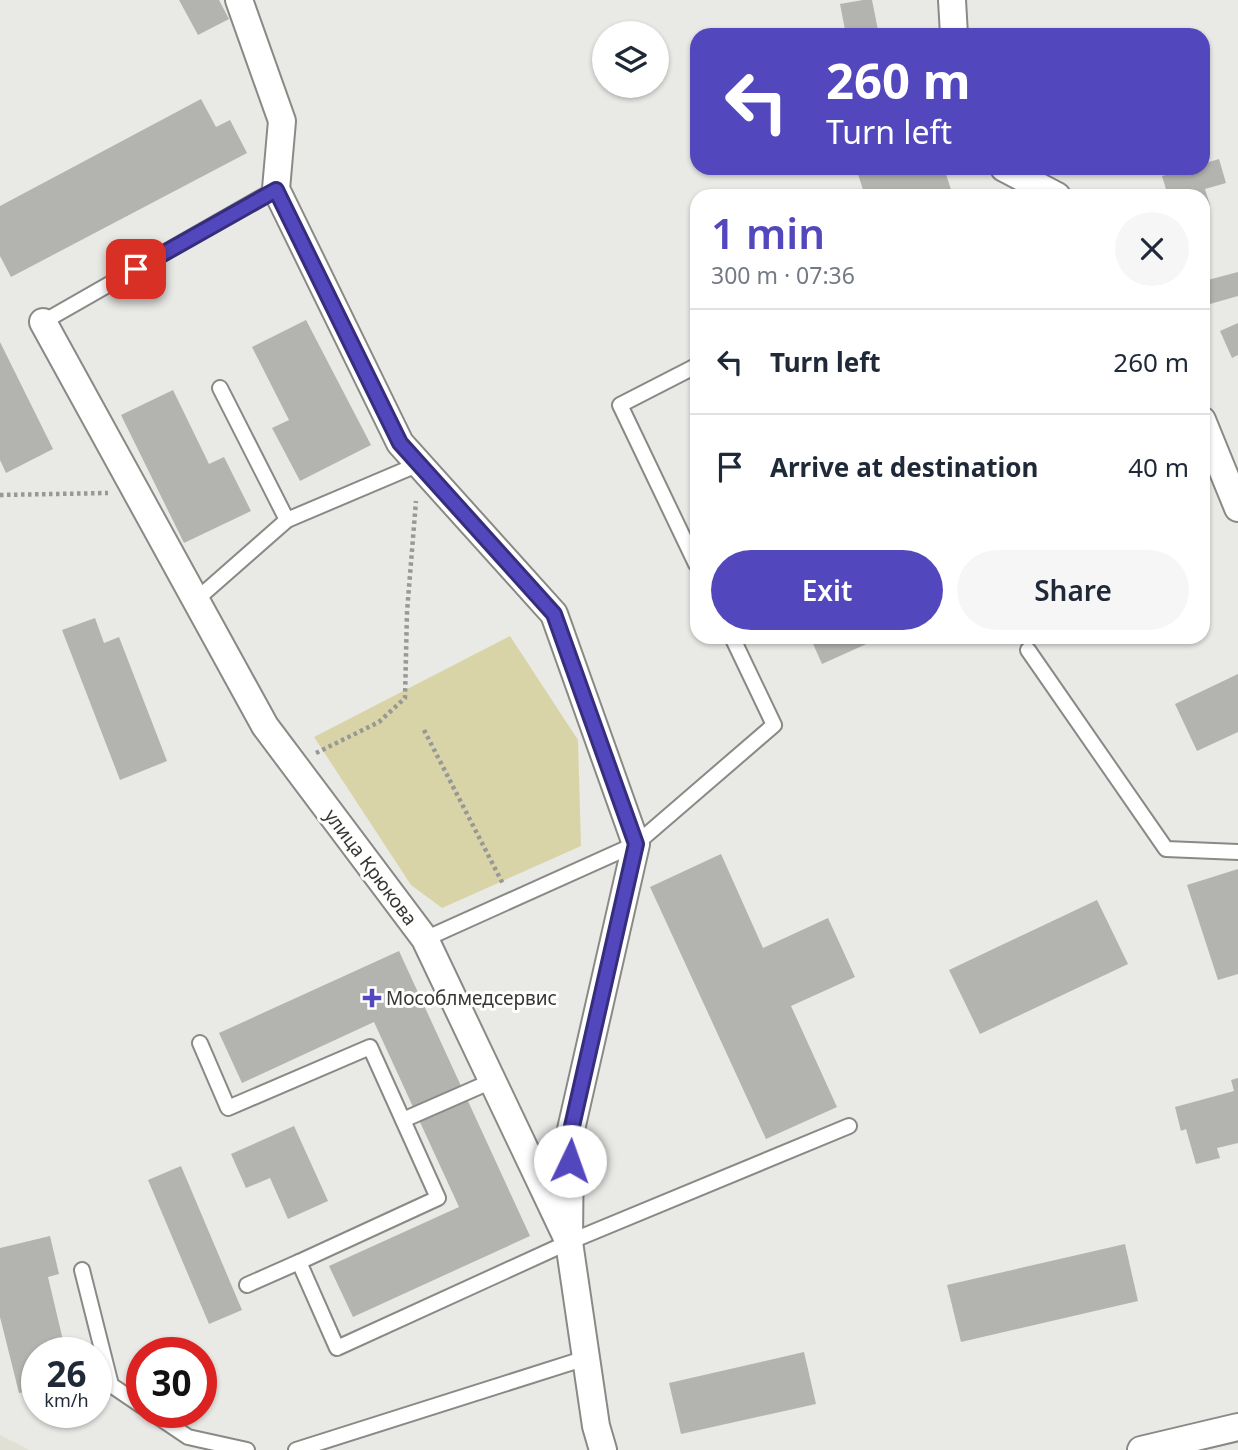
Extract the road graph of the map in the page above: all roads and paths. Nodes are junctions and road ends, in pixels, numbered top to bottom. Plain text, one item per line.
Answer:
1 (239, 0) edge
2 (952, 0) edge
3 (954, 28) edge
4 (1017, 175) edge
5 (1044, 189) edge
6 (276, 190) junction
7 (43, 321) joint
8 (690, 369) edge
9 (220, 388) dead end
10 (1210, 440) edge
11 (419, 464) junction
12 (137, 493) junction
13 (0, 495) edge
14 (1238, 508) edge
15 (287, 520) junction
16 (690, 551) edge
17 (196, 600) junction
18 (735, 644) edge
19 (1028, 650) dead end
20 (424, 730) dead end
21 (294, 765) junction
22 (636, 844) junction
23 (1238, 852) edge
24 (511, 900) junction
25 (425, 939) junction
26 (200, 1043) dead end
27 (492, 1081) junction
28 (403, 1120) junction
29 (849, 1126) dead end
30 (569, 1242) junction
31 (299, 1262) junction
32 (82, 1270) dead end
33 (247, 1285) dead end
34 (586, 1358) junction
35 (126, 1395) edge
36 (1238, 1427) edge
37 (175, 1428) edge
38 (247, 1450) edge
39 (296, 1450) edge
40 (603, 1450) edge
41 (1141, 1450) edge

1 - 6 street
2 - 3 street
4 - 5 street
6 - 7 lane
6 - 11 street
7 - 12 street, улица Крюкова
8 - 16 lane
9 - 15 lane
10 - 14 street
11 - 15 lane
11 - 21 path
11 - 22 street
12 - 13 path
12 - 17 street, улица Крюкова
15 - 17 lane
17 - 21 street, улица Крюкова
18 - 22 lane
19 - 23 lane
20 - 24 path
21 - 25 street, улица Крюкова
22 - 24 lane
22 - 30 street
24 - 25 lane
25 - 27 street, улица Крюкова
26 - 28 lane
27 - 28 lane
27 - 30 street, улица Крюкова
28 - 31 lane
29 - 30 lane
30 - 31 lane
30 - 34 street, улица Крюкова
31 - 33 lane
32 - 35 lane
34 - 39 lane
34 - 40 street, улица Крюкова
36 - 41 street
37 - 38 lane

